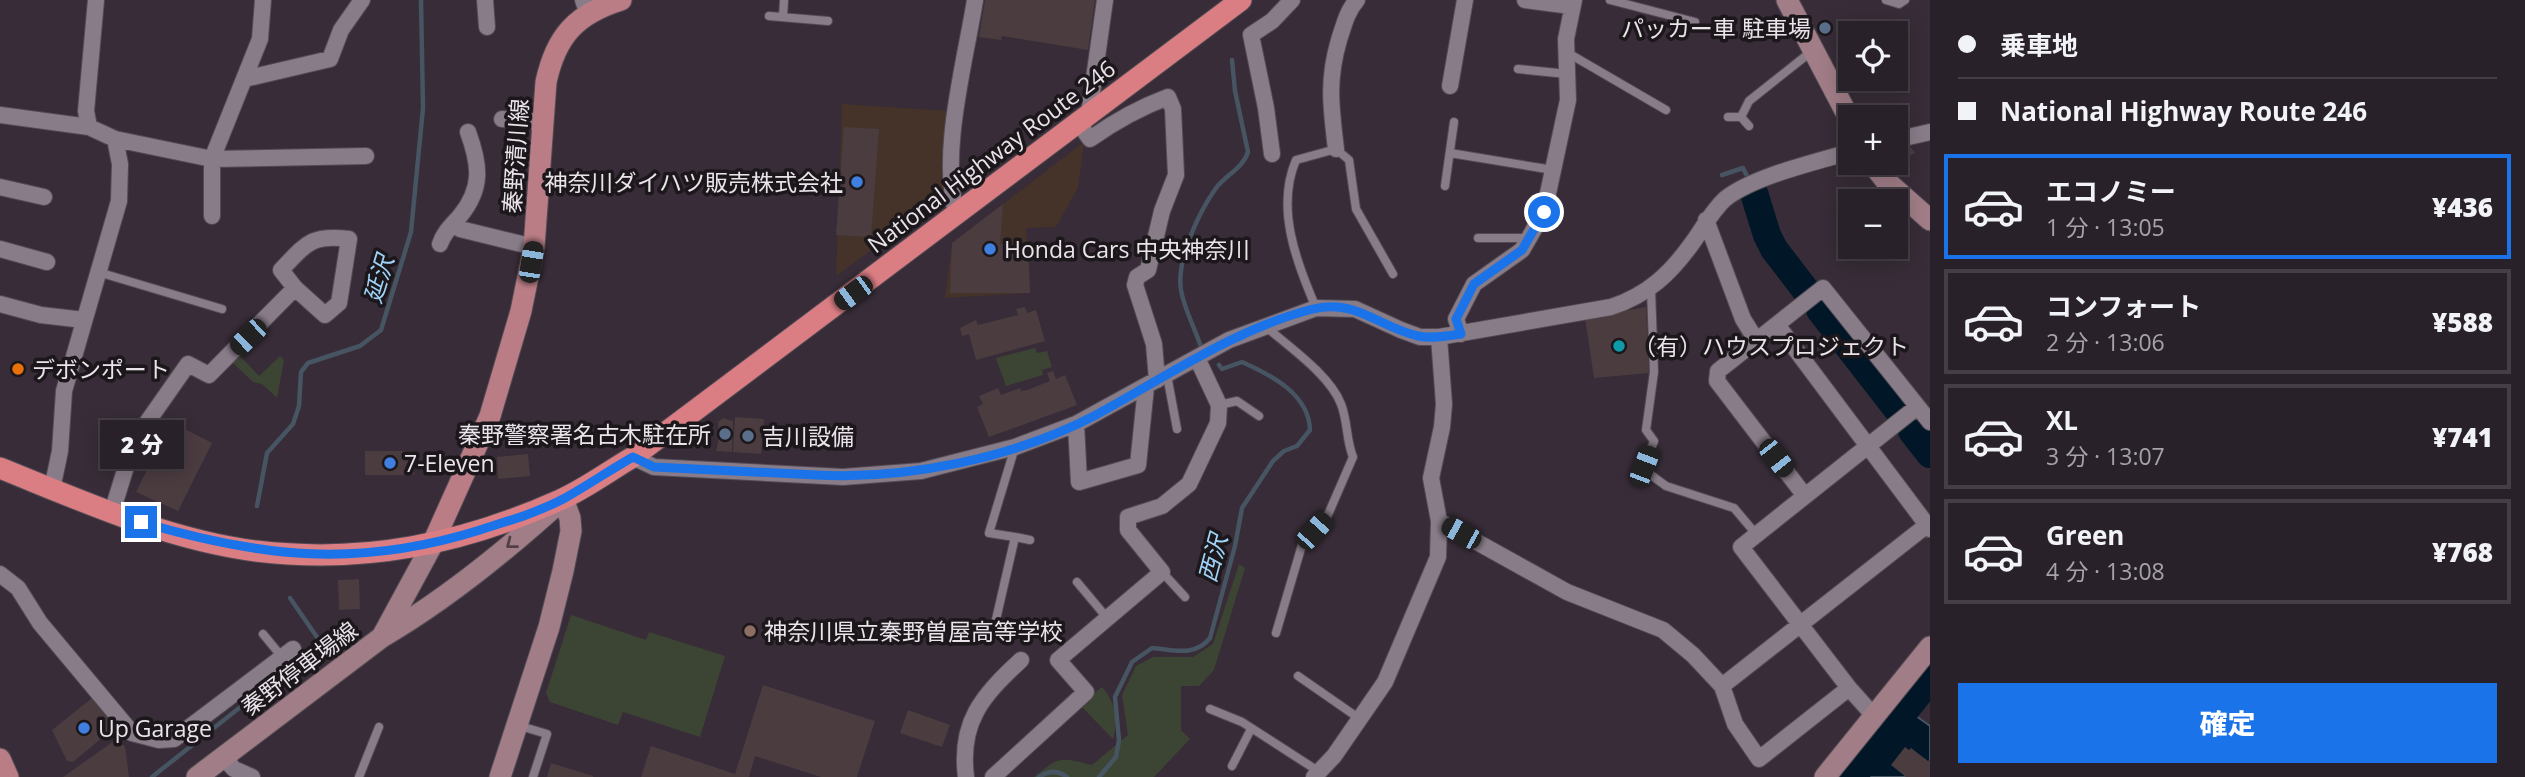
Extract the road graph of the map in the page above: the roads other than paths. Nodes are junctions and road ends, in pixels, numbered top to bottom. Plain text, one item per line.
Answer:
1 (96, 0) edge
2 (263, 0) edge
3 (362, 0) edge
4 (485, 0) edge
5 (621, 0) edge
6 (784, 0) edge
7 (975, 0) edge
8 (1105, 0) edge
9 (1241, 0) edge
10 (1292, 0) edge
11 (1357, 0) edge
12 (1465, 0) edge
13 (1525, 0) edge
14 (1610, 0) edge
15 (1787, 0) edge
16 (1886, 0) edge
17 (1905, 0) edge
18 (1573, 3) edge
19 (586, 7) edge
20 (769, 16) dead end
21 (783, 17) junction
22 (828, 21) dead end
23 (1695, 22) dead end
24 (487, 27) dead end
25 (1813, 50) junction
26 (1568, 53) junction
27 (1518, 69) dead end
28 (1568, 74) junction
29 (244, 79) junction
30 (1450, 86) dead end
31 (1842, 105) edge
32 (1665, 110) dead end
33 (0, 115) edge
34 (1728, 117) dead end
35 (1741, 117) junction
36 (1083, 118) junction
37 (502, 119) dead end
38 (543, 122) junction
39 (1454, 122) dead end
40 (1748, 126) dead end
41 (89, 127) junction
42 (468, 132) dead end
43 (1930, 132) edge
44 (1908, 137) edge
45 (116, 139) junction
46 (1336, 149) junction
47 (1450, 153) junction
48 (1272, 154) dead end
49 (366, 156) dead end
50 (1838, 156) edge
51 (212, 159) junction
52 (1553, 170) junction
53 (1881, 175) edge
54 (1445, 186) dead end
55 (0, 187) edge
56 (44, 197) dead end
57 (212, 216) dead end
58 (957, 216) junction
59 (1706, 220) junction
60 (1930, 220) edge
61 (453, 224) junction
62 (1478, 238) dead end
63 (1530, 238) junction
64 (440, 244) dead end
65 (534, 247) junction
66 (0, 249) edge
67 (47, 262) dead end
68 (98, 272) junction
69 (1393, 274) dead end
70 (295, 288) junction
71 (1651, 290) junction
72 (0, 304) edge
73 (1316, 308) junction
74 (222, 309) dead end
75 (84, 320) junction
76 (1265, 326) junction
77 (1777, 326) junction
78 (1461, 334) junction
79 (1439, 337) junction
80 (1756, 340) junction
81 (1197, 358) junction
82 (1157, 381) junction
83 (1219, 405) junction
84 (1917, 407) junction
85 (1259, 416) dead end
86 (1930, 422) edge
87 (1076, 424) junction
88 (1177, 429) dead end
89 (1015, 447) junction
90 (1870, 447) junction
91 (633, 457) junction
92 (0, 468) edge
93 (52, 489) junction
94 (1805, 496) junction
95 (563, 499) junction
96 (112, 512) junction
97 (1439, 521) junction
98 (1929, 527) edge
99 (1756, 534) junction
100 (1015, 537) junction
101 (1030, 540) dead end
102 (432, 545) junction
103 (1162, 572) junction
104 (0, 574) edge
105 (1077, 582) dead end
106 (1185, 597) dead end
107 (1108, 619) junction
108 (1800, 625) junction
109 (263, 634) dead end
110 (1276, 634) dead end
111 (382, 637) junction
112 (992, 637) dead end
113 (1930, 647) edge
114 (288, 653) joint
115 (1021, 660) dead end
116 (1298, 676) dead end
117 (1723, 686) junction
118 (1849, 688) junction
119 (1210, 709) dead end
120 (1874, 716) junction
121 (1360, 719) junction
122 (517, 724) junction
123 (379, 727) dead end
124 (1251, 729) junction
125 (224, 758) junction
126 (0, 759) edge
127 (1232, 766) dead end
128 (1316, 774) edge
129 (8, 777) edge
130 (197, 777) edge
131 (252, 777) edge
132 (359, 777) edge
133 (500, 777) edge
134 (533, 777) edge
135 (966, 777) edge
136 (993, 777) edge
137 (1825, 777) edge

1 - 41 street
2 - 29 street
3 - 29 street
4 - 24 street
5 - 19 main road, 秦野清川線
6 - 21 lane
7 - 58 street
8 - 36 street
9 - 36 highway, National Highway Route 246
10 - 48 street
11 - 46 street
12 - 30 street
13 - 18 street
14 - 23 lane
15 - 25 street
16 - 17 lane
18 - 26 street
19 - 38 main road, 秦野清川線
20 - 21 lane
21 - 22 lane
25 - 31 street
25 - 35 lane
26 - 28 street
26 - 32 lane
27 - 28 lane
28 - 52 street
29 - 51 street
33 - 41 street
34 - 35 lane
35 - 40 lane
36 - 58 highway, National Highway Route 246
36 - 82 street
37 - 38 street
38 - 65 main road, 秦野清川線
39 - 47 lane
41 - 45 street
42 - 61 street
43 - 44 street
45 - 51 street
45 - 68 street
46 - 69 lane
46 - 73 lane
47 - 52 lane
47 - 54 lane
49 - 51 street
50 - 59 street
51 - 57 street
52 - 63 street
53 - 60 street
55 - 56 street
58 - 91 highway, National Highway Route 246
59 - 71 street
59 - 80 street
61 - 64 street
61 - 65 street
62 - 63 lane
63 - 78 street
65 - 102 main road, 秦野清川線
66 - 67 street
68 - 74 lane
68 - 75 street
70 - 70 street
70 - 96 street
71 - 78 street
71 - 99 lane
72 - 75 street
73 - 76 street
73 - 79 street
75 - 93 street
76 - 81 street
76 - 110 lane
77 - 80 street
77 - 84 street
77 - 90 street
78 - 79 street
79 - 97 street
80 - 94 street
81 - 82 street
81 - 83 street
82 - 87 street
82 - 87 street
82 - 88 lane
83 - 85 lane
83 - 103 street
84 - 86 street
84 - 90 street
87 - 89 street
89 - 91 street
89 - 100 lane
90 - 94 street
90 - 98 street
91 - 95 highway, National Highway Route 246
92 - 93 highway, National Highway Route 246
93 - 96 highway, National Highway Route 246
94 - 99 street
95 - 102 highway, National Highway Route 246
95 -> 111 street
95 - 122 street
96 - 102 highway, National Highway Route 246
97 - 117 street
97 - 121 street
98 - 108 street
99 - 108 street
100 - 101 lane
100 - 112 lane
102 - 111 street, 秦野停車場線
103 - 106 lane
103 - 107 street
104 - 114 street
105 - 107 lane
107 - 136 street
108 - 117 street
108 - 118 street
109 - 114 lane
111 - 125 street, 秦野停車場線
113 - 120 street
115 - 135 street
116 - 121 lane
117 - 118 street
118 - 120 street
119 - 124 lane
120 - 137 street
121 - 128 street
122 - 133 street
122 - 134 lane
123 - 132 lane
124 - 127 lane
124 - 128 lane
125 - 130 street, 秦野停車場線
125 - 131 street
126 - 129 main road

